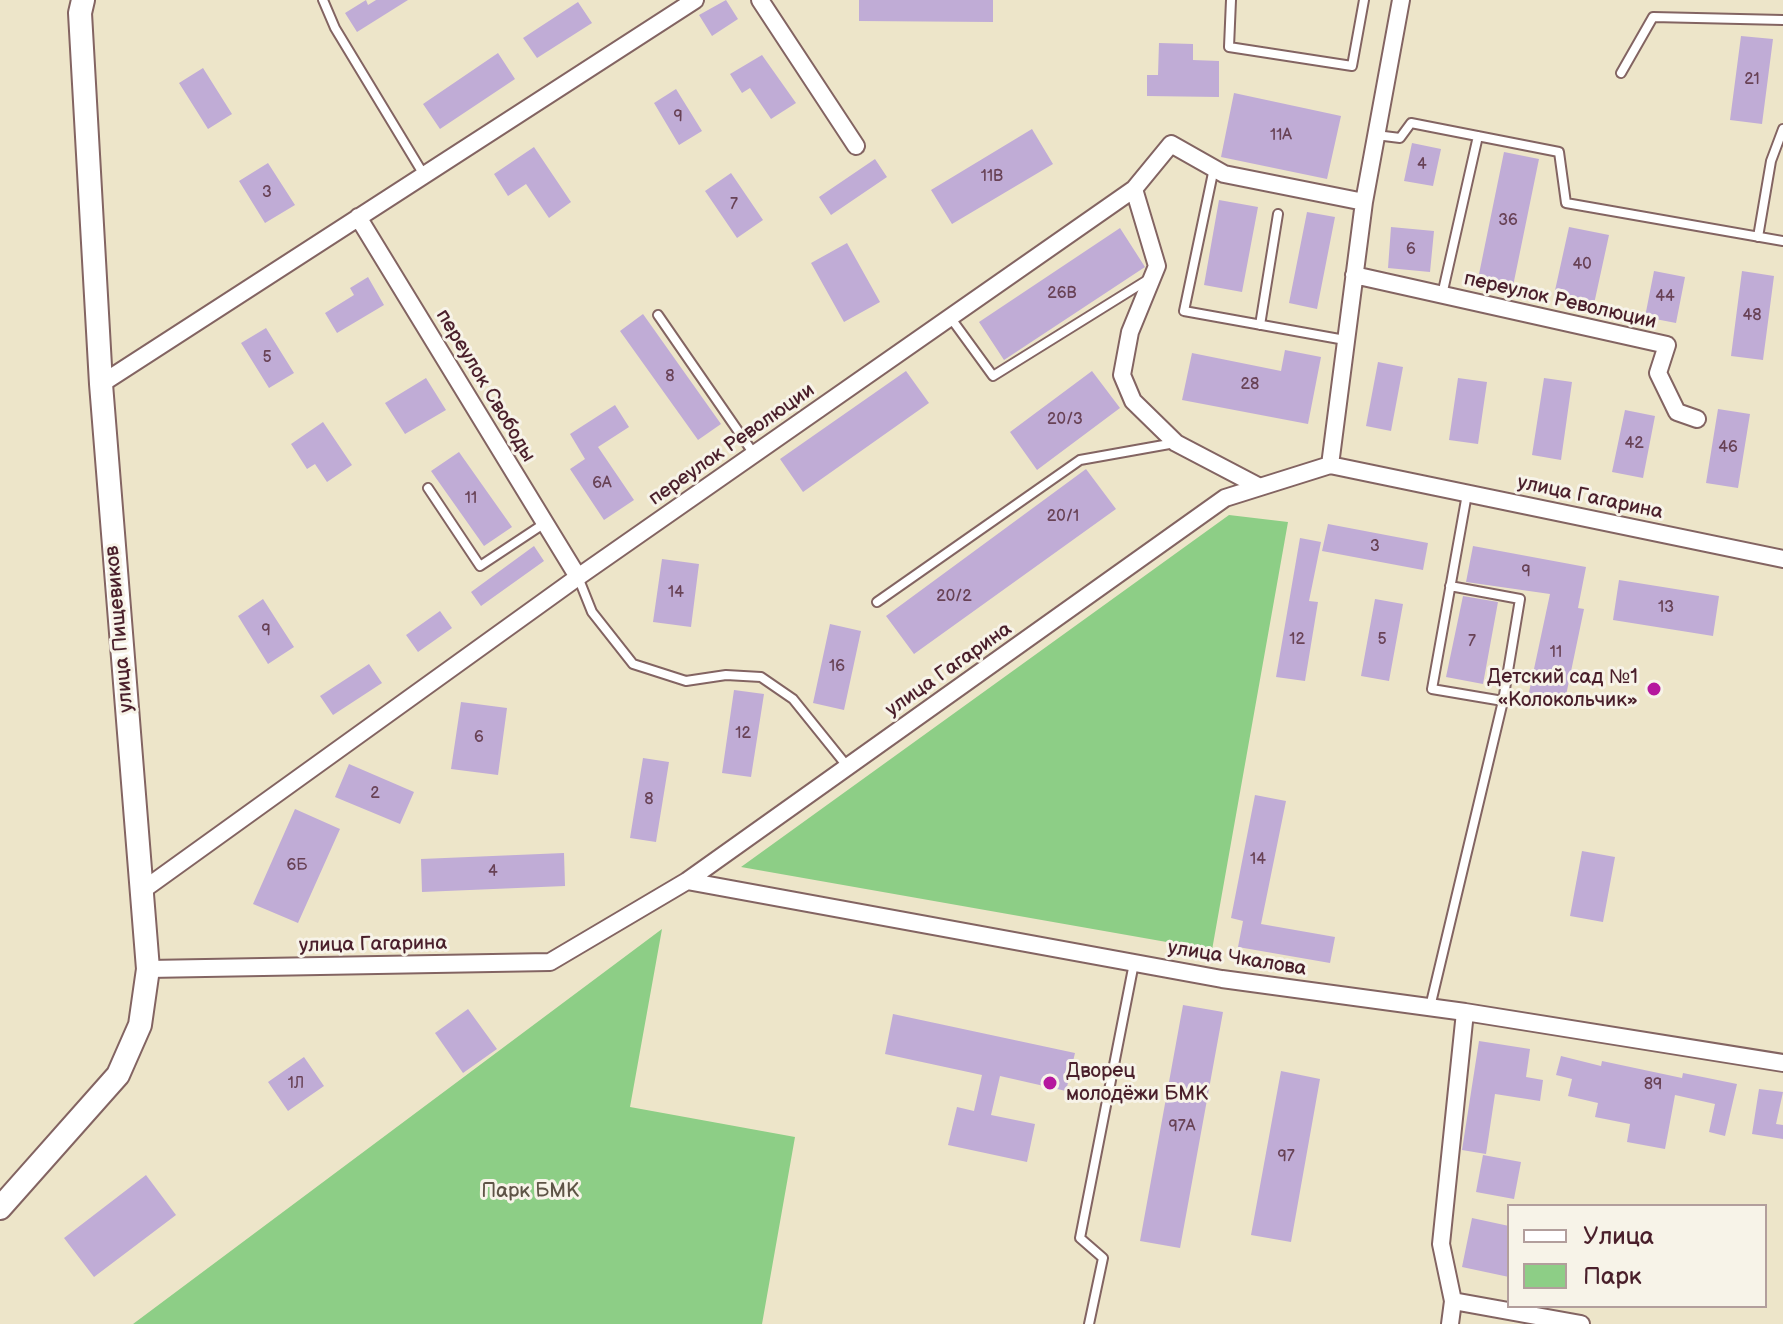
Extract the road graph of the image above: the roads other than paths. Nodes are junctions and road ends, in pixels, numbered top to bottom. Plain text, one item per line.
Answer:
1 (83, 0) edge
2 (323, 0) edge
3 (695, 0) edge
4 (760, 0) edge
5 (1231, 0) edge
6 (1364, 0) edge
7 (1401, 0) edge
8 (1783, 20) edge
9 (1621, 73) dead end
10 (1783, 129) edge
11 (1376, 135) junction
12 (1478, 136) junction
13 (856, 146) dead end
14 (1214, 168) junction
15 (424, 175) junction
16 (1134, 189) junction
17 (1364, 202) junction
18 (1278, 214) dead end
19 (358, 217) junction
20 (1758, 237) junction
21 (1783, 241) edge
22 (1354, 275) junction
23 (1153, 276) junction
24 (1442, 295) junction
25 (658, 315) dead end
26 (950, 317) junction
27 (1260, 325) junction
28 (1345, 340) junction
29 (101, 384) junction
30 (1697, 419) dead end
31 (1176, 443) junction
32 (754, 454) junction
33 (1330, 465) junction
34 (1260, 487) junction
35 (428, 488) dead end
36 (1467, 494) junction
37 (545, 523) junction
38 (1783, 559) edge
39 (578, 577) junction
40 (1450, 586) junction
41 (877, 602) dead end
42 (1503, 701) junction
43 (847, 767) junction
44 (687, 881) junction
45 (143, 890) junction
46 (1134, 963) junction
47 (148, 969) junction
48 (1430, 1007) junction
49 (1465, 1012) junction
50 (1783, 1063) edge
51 (0, 1208) edge
52 (1453, 1301) junction
53 (1089, 1324) edge
54 (1450, 1324) edge
55 (1581, 1324) edge

1 - 29 street, улица Пищевиков
2 - 15 lane
3 - 15 street
4 - 13 street
5 - 6 lane
7 - 11 street
8 - 9 lane
10 - 20 lane
11 - 12 lane
11 - 17 street
12 - 20 lane
12 - 24 lane
14 - 16 street, переулок Революции
14 - 17 street, переулок Революции
14 - 27 lane
15 - 19 street
16 - 23 street
16 - 26 street, переулок Революции
17 - 22 street
18 - 27 lane
19 - 29 street
19 - 37 street, переулок Свободы
20 - 21 lane
22 - 24 street, переулок Революции
22 - 28 street
23 - 26 lane
23 - 31 street
24 - 30 street, переулок Революции
25 - 32 lane
26 - 32 street, переулок Революции
27 - 28 lane
28 - 33 street
29 - 45 street, улица Пищевиков
31 - 34 street
31 - 41 lane
32 - 39 street, переулок Революции
33 - 34 street, улица Гагарина
33 - 36 street, улица Гагарина
34 - 43 street, улица Гагарина
35 - 37 lane
36 - 38 street, улица Гагарина
36 - 40 lane
37 - 39 street, переулок Свободы
39 - 43 lane
39 - 45 street, переулок Революции
40 - 42 lane
40 - 42 lane
42 - 48 lane
43 - 44 street, улица Гагарина
44 - 46 street, улица Чкалова
44 - 47 street, улица Гагарина
45 - 47 street, улица Пищевиков
46 - 48 street, улица Чкалова
46 - 53 lane
47 - 51 street, улица Пищевиков
48 - 49 street, улица Чкалова
49 - 50 street, улица Чкалова
49 - 52 street
52 - 54 street
52 - 55 street

